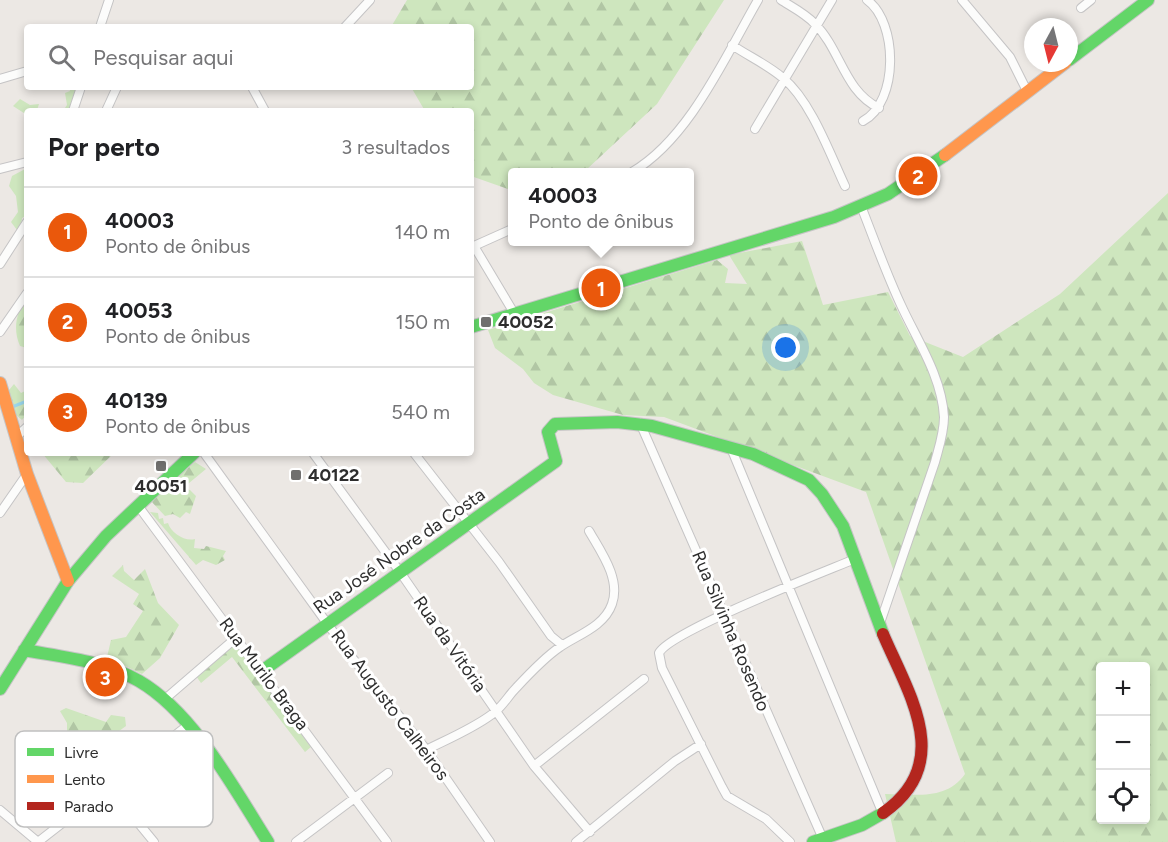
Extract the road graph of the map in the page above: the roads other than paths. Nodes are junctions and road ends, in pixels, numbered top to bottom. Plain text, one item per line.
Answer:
1 (109, 0) edge
2 (370, 0) edge
3 (758, 0) edge
4 (781, 0) edge
5 (832, 0) edge
6 (867, 0) edge
7 (962, 0) edge
8 (1091, 0) edge
9 (1148, 0) edge
10 (1081, 8) dead end
11 (101, 24) edge
12 (348, 24) edge
13 (816, 24) junction
14 (732, 45) junction
15 (1078, 53) edge
16 (24, 72) edge
17 (1053, 72) edge
18 (784, 78) junction
19 (0, 79) edge
20 (80, 90) edge
21 (116, 90) edge
22 (254, 90) edge
23 (1027, 91) junction
24 (74, 108) edge
25 (107, 108) edge
26 (263, 108) edge
27 (879, 108) junction
28 (864, 121) dead end
29 (755, 129) dead end
30 (24, 163) edge
31 (638, 168) edge
32 (0, 169) edge
33 (845, 186) dead end
34 (861, 206) junction
35 (24, 227) edge
36 (508, 231) edge
37 (474, 246) edge
38 (474, 246) edge
39 (0, 264) edge
40 (24, 297) edge
41 (514, 313) junction
42 (474, 326) edge
43 (0, 332) edge
44 (0, 385) edge
45 (640, 423) junction
46 (24, 429) edge
47 (16, 436) junction
48 (731, 448) junction
49 (188, 456) edge
50 (206, 456) edge
51 (315, 456) edge
52 (416, 456) edge
53 (27, 474) junction
54 (139, 507) junction
55 (0, 513) edge
56 (468, 524) junction
57 (589, 531) dead end
58 (855, 559) junction
59 (400, 572) junction
60 (68, 581) junction
61 (789, 586) junction
62 (725, 614) junction
63 (328, 624) junction
64 (879, 626) junction
65 (237, 637) junction
66 (562, 645) junction
67 (24, 650) junction
68 (262, 671) junction
69 (644, 679) dead end
70 (0, 689) edge
71 (165, 699) junction
72 (496, 711) junction
73 (187, 726) junction
74 (180, 731) edge
75 (190, 731) edge
76 (700, 744) junction
77 (426, 750) junction
78 (213, 763) edge
79 (534, 766) junction
80 (388, 773) dead end
81 (356, 799) junction
82 (0, 810) edge
83 (883, 814) junction
84 (15, 823) edge
85 (20, 827) edge
86 (57, 827) edge
87 (142, 827) edge
88 (590, 832) junction
89 (818, 840) edge
90 (38, 842) edge
91 (154, 842) edge
92 (268, 842) edge
93 (296, 842) edge
94 (387, 842) edge
95 (490, 842) edge
96 (576, 842) edge
97 (790, 842) edge

1 - 11 street
2 - 12 street
3 - 14 street
4 - 13 street
5 - 13 street
6 - 27 street
7 - 23 street
8 - 10 street
9 - 15 main road
13 - 18 street
13 - 27 street
14 - 18 street
14 - 31 street
16 - 19 street
17 - 23 main road
18 - 29 street
18 - 33 street
20 - 24 street
21 - 25 street
22 - 26 street
23 - 34 main road
27 - 28 street
30 - 32 street
34 - 41 main road
34 - 64 street
35 - 39 street
36 - 37 street
38 - 41 street
40 - 43 street
41 - 42 main road
44 - 47 main road
45 - 48 main road
45 - 56 main road, Rua José Nobre da Costa
45 - 62 street, Rua Silvinha Rosendo
46 - 47 street
47 - 53 main road
48 - 58 main road
48 - 61 street
49 - 54 main road
50 - 63 street, Rua Augusto Calheiros
51 - 59 street, Rua da Vitória
52 - 56 street
53 - 55 street
53 - 60 main road
54 - 60 main road
54 - 65 street, Rua Murilo Braga
56 - 59 main road, Rua José Nobre da Costa
56 - 66 street
57 - 66 street
58 - 61 street
58 - 64 main road
59 - 63 main road, Rua José Nobre da Costa
59 - 72 street, Rua da Vitória
60 - 67 main road
61 - 62 street
61 - 83 street
62 - 76 street
62 - 89 street, Rua Silvinha Rosendo
63 - 68 main road, Rua José Nobre da Costa
63 - 77 street, Rua Augusto Calheiros
64 - 83 main road
65 - 68 street, Rua Murilo Braga
65 - 71 street
66 - 72 street
67 - 70 main road
67 - 71 main road
68 - 81 street, Rua Murilo Braga
69 - 79 street
71 - 73 main road
72 - 77 street
72 - 79 street, Rua da Vitória
73 - 74 street
73 - 75 main road
76 - 88 street
76 - 97 street
77 - 95 street, Rua Augusto Calheiros
78 - 92 main road
79 - 88 street, Rua da Vitória
80 - 81 street
81 - 93 street
81 - 94 street, Rua Murilo Braga
82 - 84 street
83 - 89 main road
85 - 90 street
86 - 90 street
87 - 91 street
88 - 96 street

